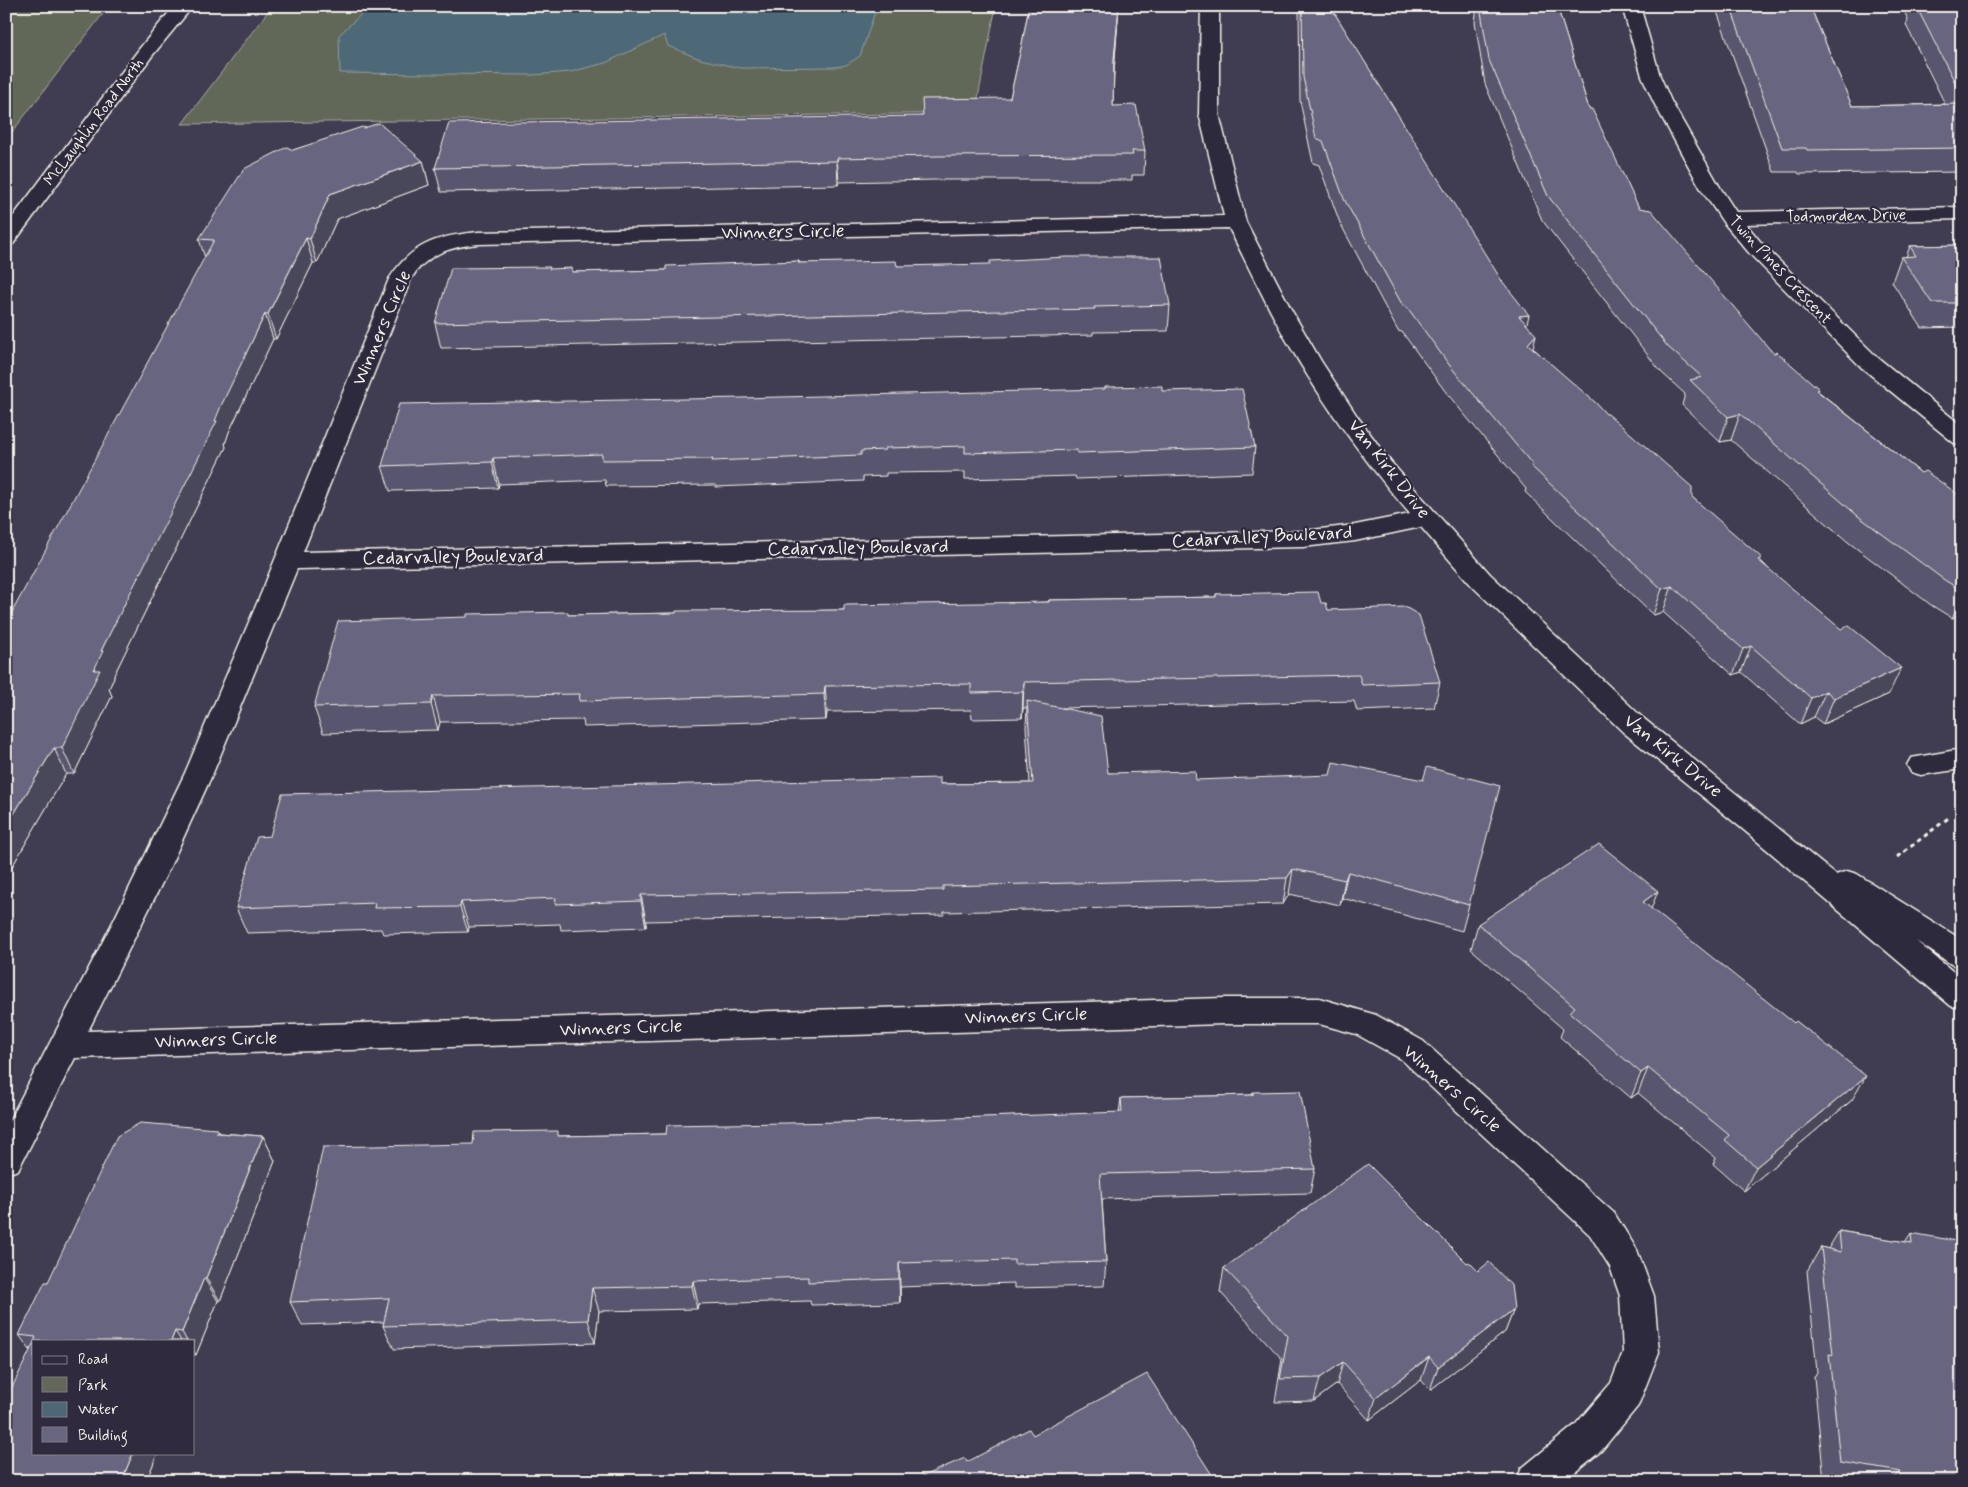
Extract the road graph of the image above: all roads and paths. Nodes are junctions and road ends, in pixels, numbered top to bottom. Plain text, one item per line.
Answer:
1 (184, 6) edge
2 (1210, 6) edge
3 (1631, 6) edge
4 (1962, 213) edge
5 (1730, 218) junction
6 (1236, 222) junction
7 (6, 240) edge
8 (1962, 438) edge
9 (1427, 518) junction
10 (286, 561) junction
11 (1962, 759) edge
12 (1921, 765) dead end
13 (1951, 816) dead end
14 (1755, 823) junction
15 (1897, 857) dead end
16 (1962, 955) edge
17 (1962, 997) edge
18 (67, 1045) junction
19 (6, 1160) edge
20 (1535, 1481) edge

1 - 7 street, McLaughlin Road North
2 - 6 street, Van Kirk Drive
3 - 5 street, Twin Pines Crescent
4 - 5 street, Todmorden Drive
5 - 8 street, Twin Pines Crescent
6 - 9 street, Van Kirk Drive
6 - 10 street, Winners Circle
9 - 10 street, Cedarvalley Boulevard
9 - 14 street, Van Kirk Drive
10 - 18 street, Winners Circle
11 - 12 street
13 - 15 path
14 - 16 street, Van Kirk Drive
14 - 17 street, Van Kirk Drive
18 - 19 street, Winners Circle
18 - 20 street, Winners Circle

